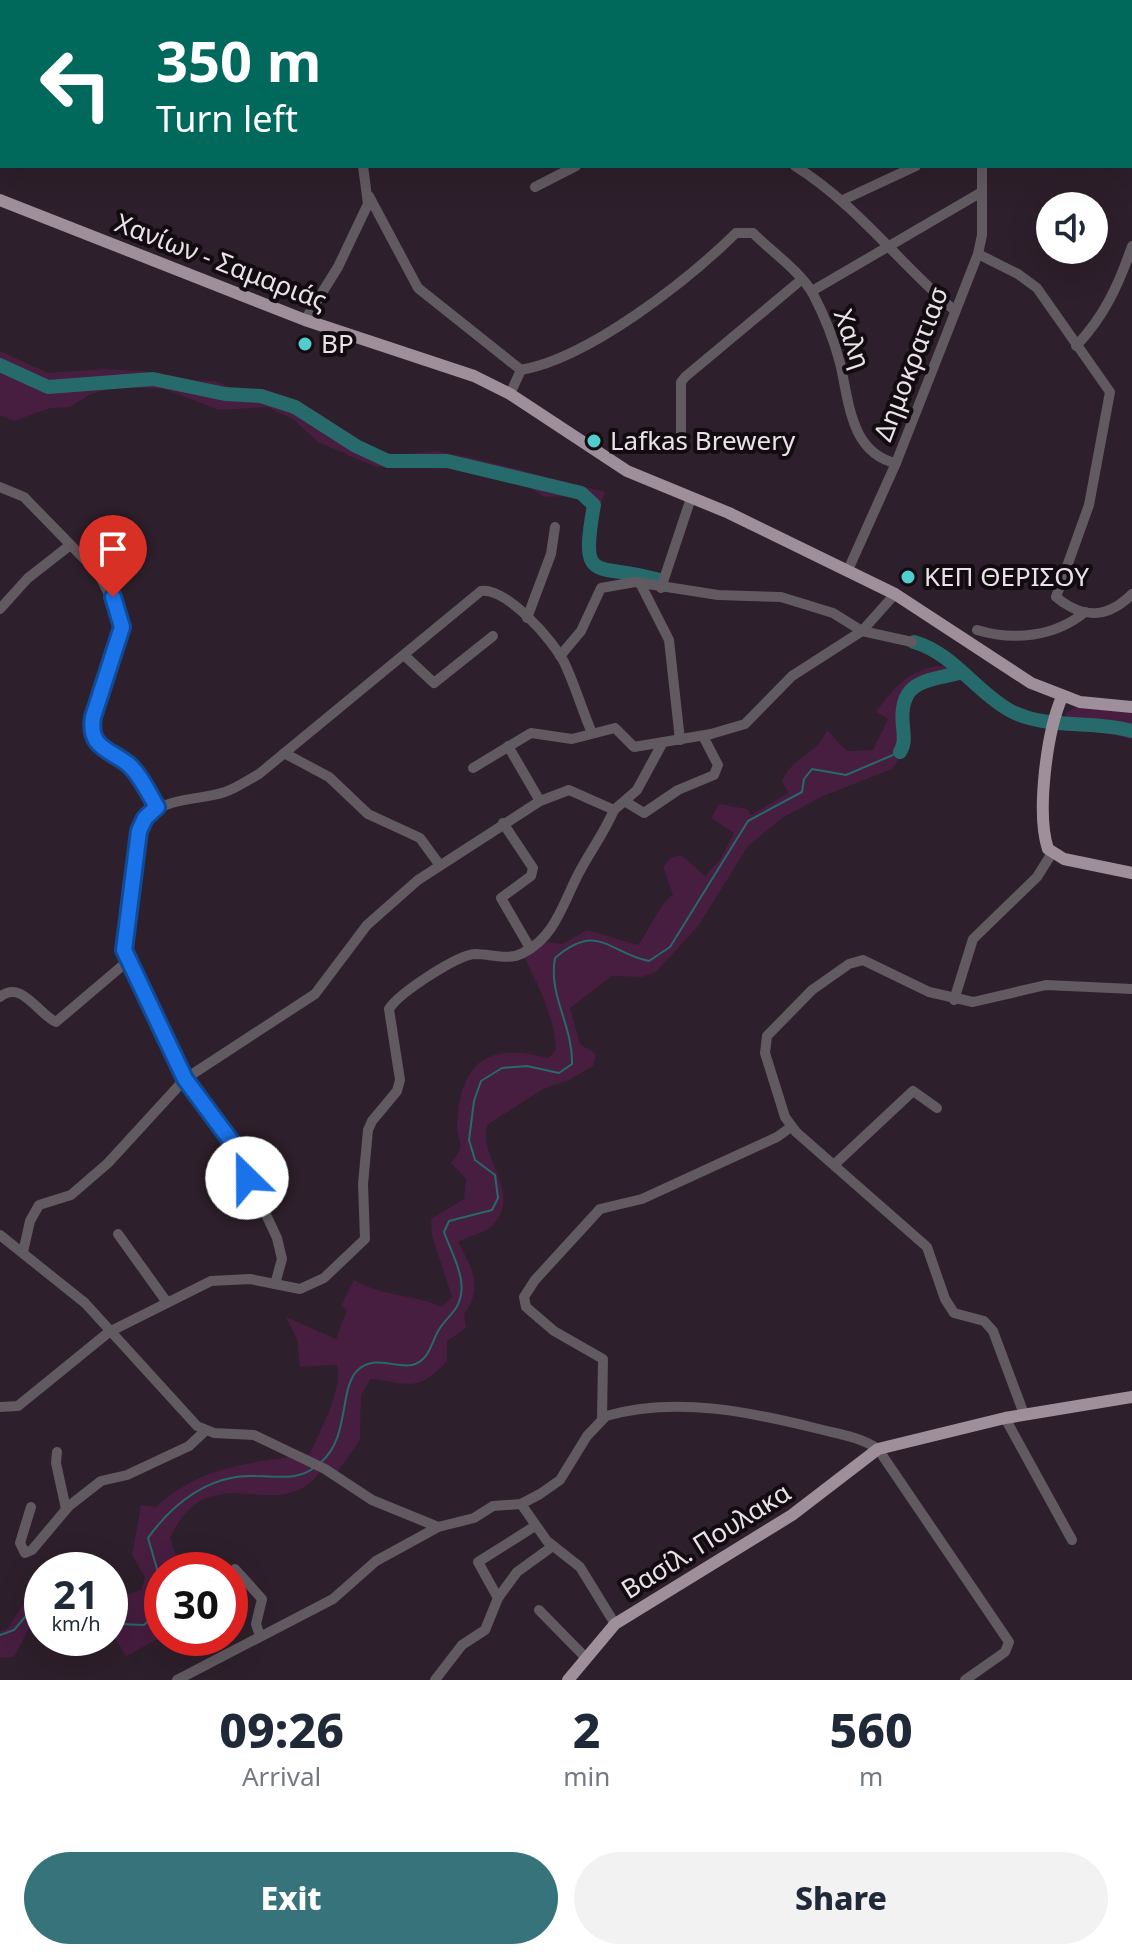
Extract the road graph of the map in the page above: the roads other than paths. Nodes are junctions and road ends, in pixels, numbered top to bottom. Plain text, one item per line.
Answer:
1 (363, 168) edge
2 (572, 168) edge
3 (798, 168) edge
4 (912, 168) edge
5 (982, 168) edge
6 (535, 187) dead end
7 (980, 193) junction
8 (369, 196) junction
9 (0, 200) edge
10 (843, 200) junction
11 (1132, 246) edge
12 (886, 247) junction
13 (978, 254) junction
14 (801, 280) junction
15 (812, 291) junction
16 (954, 310) junction
17 (305, 320) junction
18 (1076, 346) junction
19 (521, 370) junction
20 (510, 394) junction
21 (681, 435) dead end
22 (896, 463) junction
23 (0, 487) edge
24 (691, 498) junction
25 (555, 527) dead end
26 (69, 546) junction
27 (848, 570) junction
28 (640, 583) junction
29 (661, 588) junction
30 (895, 594) junction
31 (1132, 594) edge
32 (0, 609) edge
33 (1085, 612) junction
34 (527, 618) junction
35 (977, 630) dead end
36 (862, 631) junction
37 (493, 636) dead end
38 (912, 642) dead end
39 (404, 655) junction
40 (560, 656) junction
41 (1062, 697) junction
42 (1132, 707) edge
43 (592, 733) junction
44 (703, 736) junction
45 (680, 740) junction
46 (663, 742) junction
47 (508, 746) junction
48 (284, 753) junction
49 (473, 768) dead end
50 (540, 801) junction
51 (626, 802) junction
52 (157, 807) junction
53 (614, 810) junction
54 (503, 823) junction
55 (1052, 853) junction
56 (439, 864) junction
57 (1132, 873) edge
58 (530, 948) junction
59 (129, 960) junction
60 (1132, 989) edge
61 (0, 997) edge
62 (954, 1000) junction
63 (185, 1079) junction
64 (937, 1108) dead end
65 (791, 1127) junction
66 (836, 1163) junction
67 (118, 1234) dead end
68 (0, 1235) edge
69 (23, 1252) junction
70 (275, 1284) junction
71 (166, 1301) junction
72 (109, 1332) junction
73 (1132, 1397) edge
74 (0, 1407) edge
75 (1024, 1414) junction
76 (1005, 1418) junction
77 (602, 1419) junction
78 (205, 1431) junction
79 (878, 1449) junction
80 (57, 1452) dead end
81 (521, 1504) junction
82 (31, 1507) dead end
83 (66, 1509) junction
84 (535, 1526) junction
85 (438, 1527) junction
86 (1072, 1540) dead end
87 (553, 1546) junction
88 (248, 1583) edge
89 (498, 1598) junction
90 (539, 1610) dead end
91 (615, 1624) junction
92 (260, 1636) junction
93 (586, 1658) junction
94 (177, 1680) edge
95 (435, 1680) edge
96 (568, 1680) edge
97 (965, 1680) edge

1 - 8 street
2 - 6 street
3 - 10 street
4 - 10 street
5 - 7 street, Δημοκρατιασ
7 - 12 street
7 - 13 street, Δημοκρατιασ
8 - 17 street
8 - 19 street
9 - 17 main road, Χανίων - Σαμαριάς
10 - 12 street
11 - 18 street
12 - 15 street
12 - 16 street
13 - 16 street, Δημοκρατιασ
13 - 18 street
14 - 15 street, Χαλη
14 - 19 street, Χαλη
14 - 21 street
15 - 22 street, Χαλη
16 - 22 street, Δημοκρατιασ
17 - 20 main road, Χανίων - Σαμαριάς
18 - 33 street
19 - 20 street
20 - 24 main road, Χανίων - Σαμαριάς
22 - 27 street, Δημοκρατιασ
23 - 26 street
24 - 27 main road, Χανίων - Σαμαριάς
24 - 29 street
25 - 34 street
26 - 32 street
26 - 52 street
27 - 30 main road, Χανίων - Σαμαριάς
28 - 29 street
28 - 40 street
28 - 45 street
29 - 36 street
30 - 36 street
30 - 41 main road, Χανίων - Σαμαριάς
31 - 33 street
33 - 35 street
34 - 39 street
34 - 40 street
36 - 38 street
36 - 44 street
37 - 39 street
39 - 48 street
40 - 43 street
41 - 42 main road, Χανίων - Σαμαριάς
41 - 55 main road
43 - 46 street
43 - 47 street
44 - 45 street
44 - 51 street
45 - 46 street
46 - 51 street
47 - 49 street
47 - 50 street
48 - 52 street
48 - 56 street
50 - 53 street
50 - 54 street
51 - 53 street
52 - 59 street
53 - 58 street
54 - 56 street
54 - 58 street
55 - 57 main road
55 - 62 street
56 - 63 street
58 - 70 street
59 - 61 street
59 - 63 street
60 - 62 street
62 - 65 street
63 - 69 street
63 - 70 street
64 - 66 street
65 - 66 street
65 - 77 street
66 - 75 street
67 - 71 street
68 - 69 street
69 - 72 street
70 - 71 street
71 - 72 street
72 - 74 street
72 - 78 street
73 - 75 main road
75 - 76 main road
76 - 79 main road
76 - 86 street
77 - 79 street
77 - 81 street
78 - 83 street
78 - 85 street
79 - 91 main road, Βασίλ. Πουλακα
79 - 97 street
80 - 83 street
81 - 84 street
81 - 85 street
82 - 83 street
84 - 87 street
84 - 89 street
85 - 92 street
87 - 89 street
87 - 91 street
88 - 92 street
89 - 95 street
90 - 93 street
91 - 93 main road, Βασίλ. Πουλακα
92 - 94 street
93 - 96 main road, Βασίλ. Πουλακα

